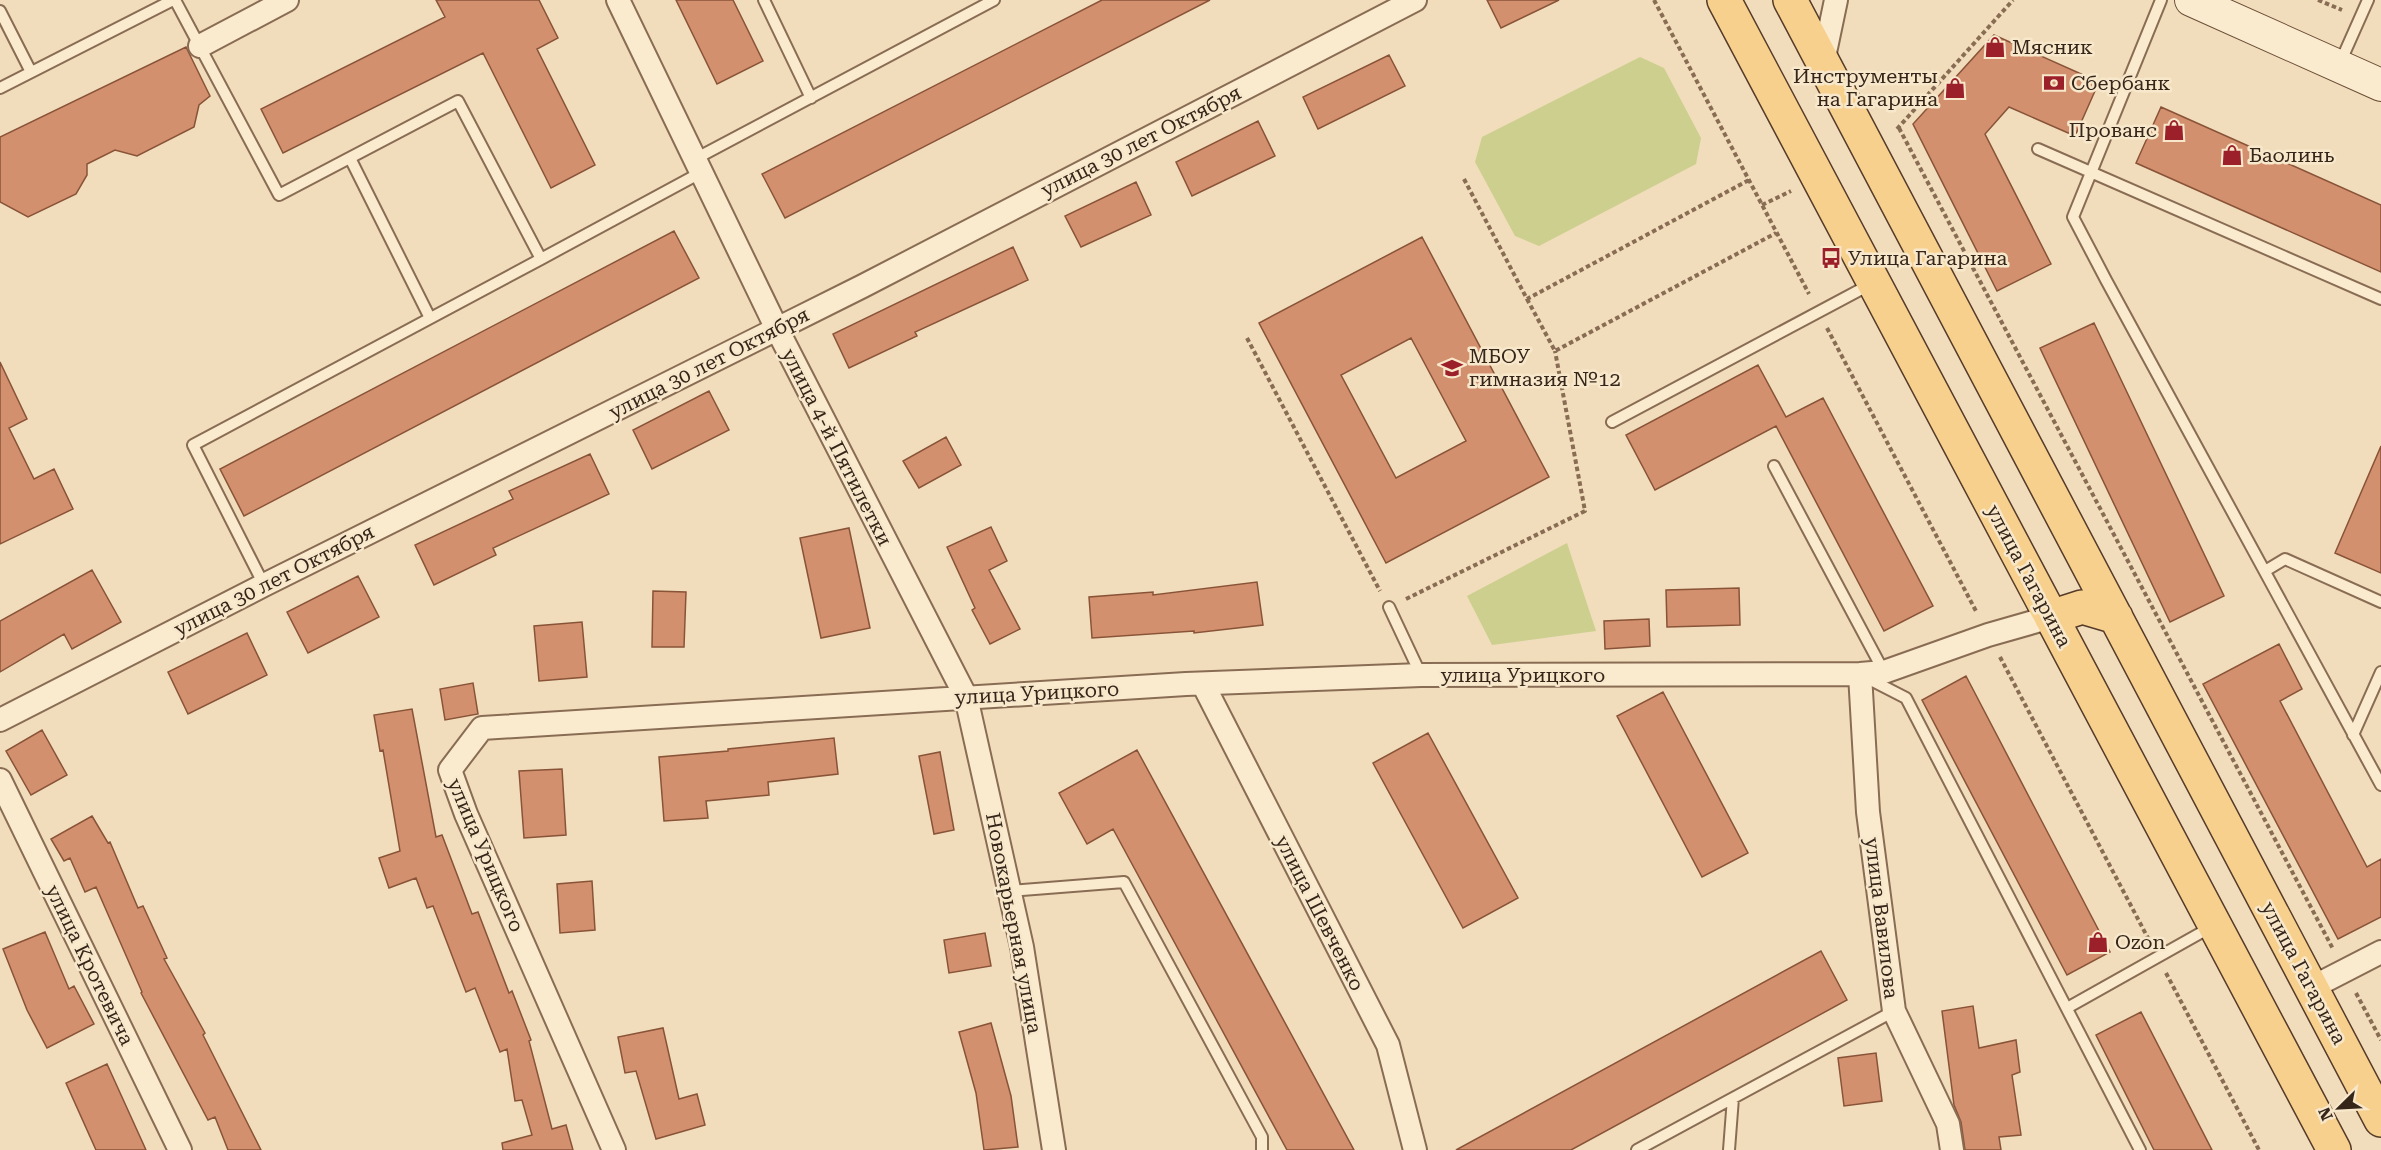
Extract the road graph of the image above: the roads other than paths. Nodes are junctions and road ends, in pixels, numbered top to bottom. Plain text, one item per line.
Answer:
1 (174, 0) edge
2 (287, 0) edge
3 (618, 0) edge
4 (764, 0) edge
5 (994, 0) edge
6 (1415, 0) edge
7 (1724, 0) edge
8 (1790, 0) edge
9 (1836, 0) edge
10 (2161, 0) edge
11 (2191, 0) edge
12 (2368, 0) edge
13 (0, 11) edge
14 (200, 46) junction
15 (1823, 62) junction
16 (2339, 66) junction
17 (31, 72) junction
18 (2381, 85) edge
19 (0, 88) edge
20 (811, 98) junction
21 (2038, 149) dead end
22 (350, 158) junction
23 (698, 166) junction
24 (2090, 173) junction
25 (541, 259) junction
26 (1874, 282) junction
27 (2381, 299) edge
28 (430, 318) junction
29 (777, 329) junction
30 (1612, 422) dead end
31 (1774, 466) dead end
32 (2265, 571) junction
33 (264, 585) junction
34 (2381, 602) edge
35 (1389, 607) road end
36 (2116, 616) junction
37 (2051, 617) junction
38 (1884, 672) junction
39 (2381, 672) edge
40 (1860, 674) junction
41 (1421, 675) junction
42 (1203, 684) junction
43 (966, 697) junction
44 (0, 720) edge
45 (2354, 735) junction
46 (0, 780) edge
47 (2381, 785) edge
48 (1010, 891) junction
49 (2215, 925) junction
50 (2381, 952) edge
51 (2311, 988) junction
52 (2067, 1008) junction
53 (1894, 1011) junction
54 (1733, 1098) junction
55 (2381, 1120) edge
56 (180, 1150) edge
57 (614, 1150) edge
58 (1054, 1150) edge
59 (1262, 1150) edge
60 (1415, 1150) edge
61 (1637, 1150) edge
62 (1729, 1150) edge
63 (1952, 1150) edge
64 (2140, 1150) edge
65 (2334, 1150) edge

1 - 14 lane
1 - 17 lane
2 - 14 street
3 - 23 street, улица 4-й Пятилетки
4 - 20 lane
5 - 20 lane
6 - 29 street, улица 30 лет Октября
7 - 26 main road, улица Гагарина
8 - 15 main road, улица Гагарина
9 - 15 street
10 - 24 lane
11 - 16 main road
12 - 16 lane
13 - 17 lane
14 - 22 lane
15 - 36 main road, улица Гагарина
16 - 18 main road
17 - 19 lane
20 - 23 lane
21 - 24 lane
22 - 25 lane
22 - 28 lane
23 - 25 lane
23 - 29 street, улица 4-й Пятилетки
24 - 27 lane
24 - 32 lane
25 - 28 lane
26 - 30 lane
26 - 37 main road, улица Гагарина
28 - 33 lane
29 - 33 street, улица 30 лет Октября
29 - 43 street, улица 4-й Пятилетки
31 - 38 lane
32 - 34 lane
32 - 45 lane
33 - 44 street, улица 30 лет Октября
35 - 41 lane
36 - 37 main road
36 - 51 main road, улица Гагарина
37 - 38 street, улица Урицкого
37 - 49 main road, улица Гагарина
38 - 40 street, улица Урицкого
39 - 45 lane
40 - 41 street, улица Урицкого
40 - 52 lane
40 - 53 street, улица Вавилова
41 - 42 street, улица Урицкого
42 - 43 street, улица Урицкого
42 - 60 street, улица Шевченко
43 - 48 street, Новокарьерная улица
43 - 57 street, улица Урицкого
45 - 47 lane
46 - 56 street, улица Кротевича
48 - 58 street, Новокарьерная улица
48 - 59 lane
49 - 52 lane
49 - 65 main road, улица Гагарина
50 - 51 street
51 - 55 main road, улица Гагарина
52 - 64 lane
53 - 54 lane
53 - 63 street, улица Вавилова
54 - 61 lane
54 - 62 lane

